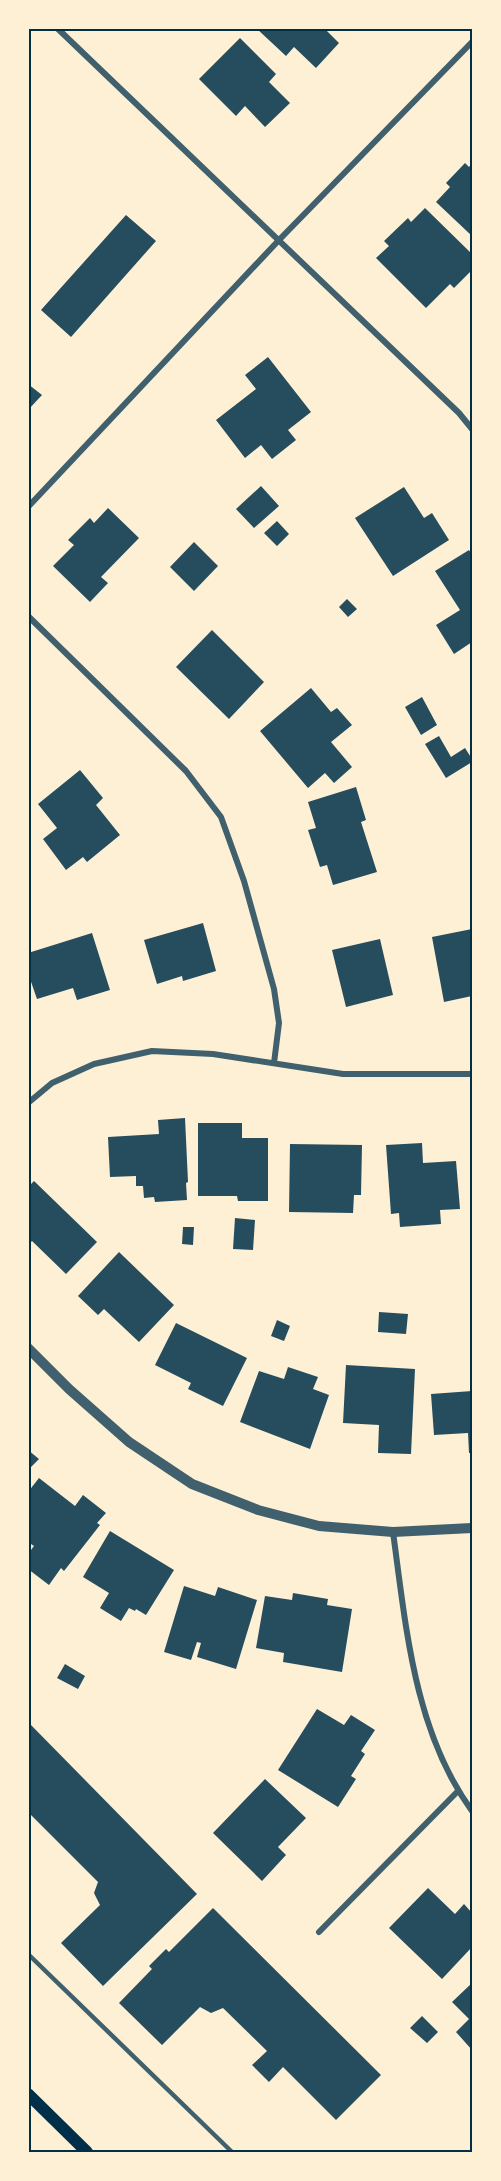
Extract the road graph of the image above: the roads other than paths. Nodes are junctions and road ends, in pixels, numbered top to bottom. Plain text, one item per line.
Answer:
1 (57, 28) edge
2 (472, 42) edge
3 (279, 240) junction
4 (472, 429) edge
5 (28, 507) edge
6 (28, 616) edge
7 (274, 1063) junction
8 (472, 1074) edge
9 (28, 1103) edge
10 (28, 1348) edge
11 (472, 1528) edge
12 (393, 1532) junction
13 (458, 1791) junction
14 (472, 1811) edge
15 (319, 1932) dead end
16 (28, 1954) edge
17 (28, 2094) edge
18 (87, 2152) edge
19 (232, 2152) edge

1 - 3 street
2 - 3 street
3 - 4 street
3 - 5 street
6 - 7 street
7 - 8 street
7 - 9 street
10 - 12 street
11 - 12 street
12 - 13 street
13 - 14 street
13 - 15 street
16 - 19 lane
17 - 18 main road

